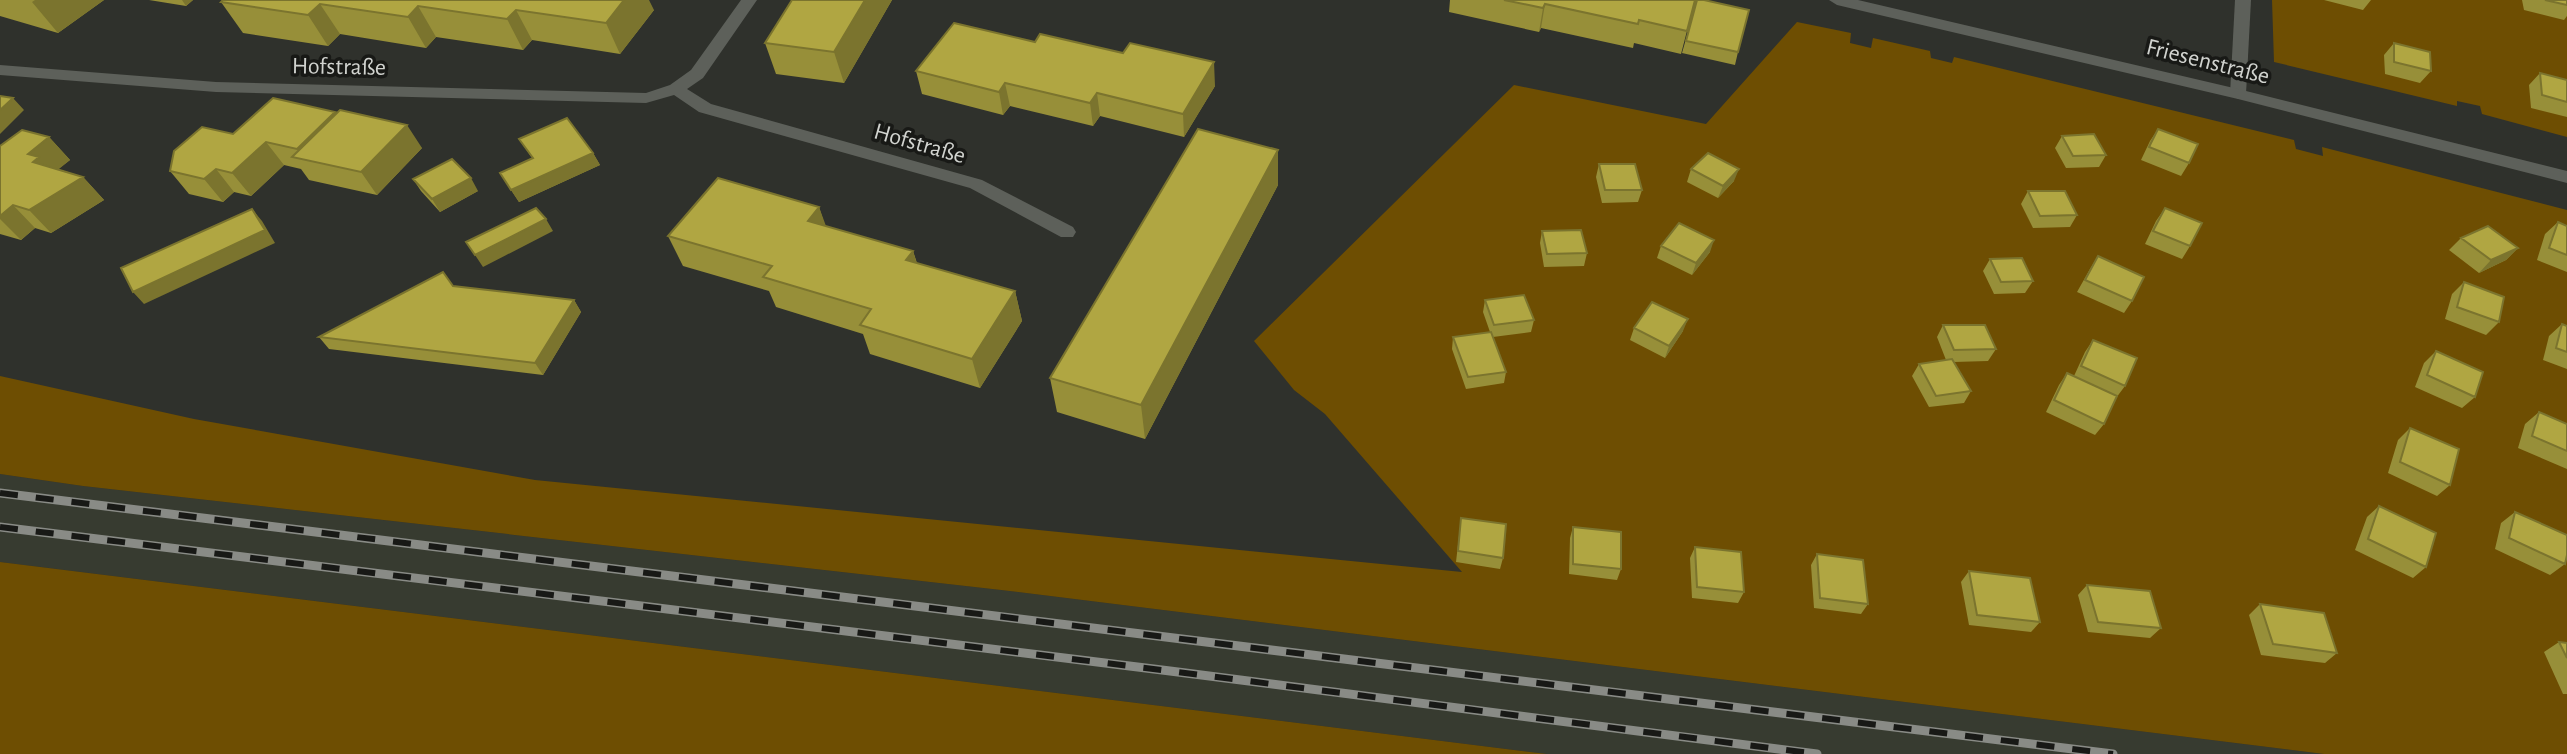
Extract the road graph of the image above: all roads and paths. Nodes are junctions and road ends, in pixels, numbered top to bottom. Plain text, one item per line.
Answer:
1 (749, 0) edge
2 (1837, 0) edge
3 (2243, 0) edge
4 (0, 70) edge
5 (676, 89) junction
6 (2238, 94) junction
7 (2567, 177) edge
8 (1067, 232) dead end

1 - 5 street, Hofstraße
2 - 6 street, Friesenstraße
3 - 6 street
4 - 5 street, Hofstraße
5 - 8 street, Hofstraße
6 - 7 street, Friesenstraße

